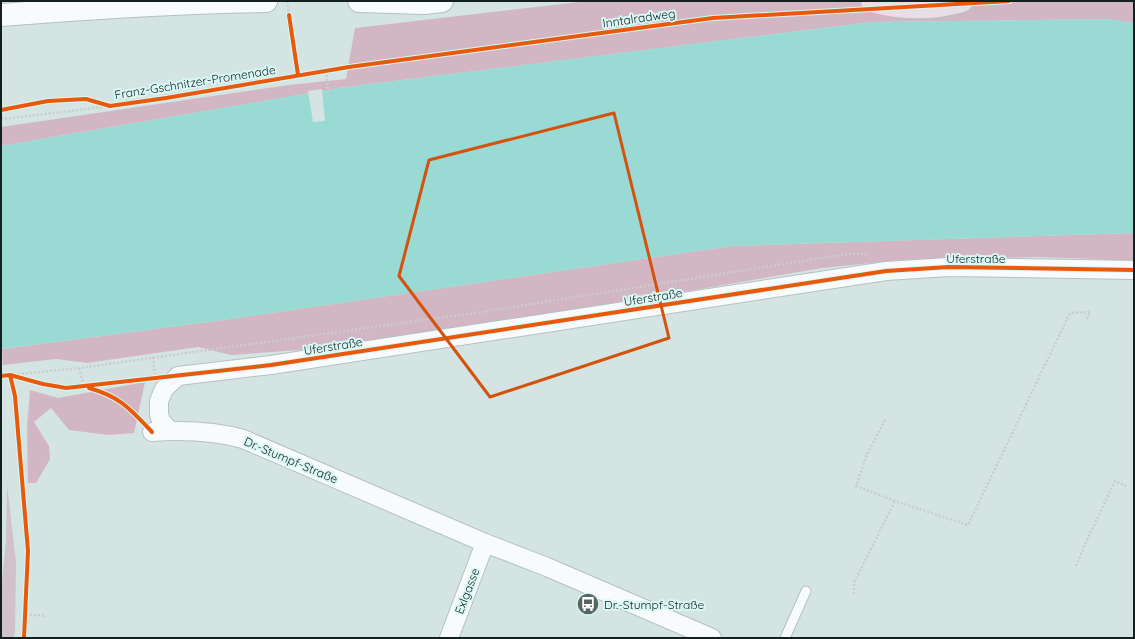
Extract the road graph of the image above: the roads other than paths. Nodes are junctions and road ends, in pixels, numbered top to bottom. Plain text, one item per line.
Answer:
1 (266, 1) edge
2 (359, 1) edge
3 (442, 1) edge
4 (872, 1) edge
5 (962, 1) edge
6 (401, 2) edge
7 (1, 14) edge
8 (1134, 270) edge
9 (170, 431) junction
10 (152, 432) dead end
11 (485, 543) junction
12 (806, 591) dead end
13 (449, 638) edge
14 (712, 638) edge
15 (784, 638) edge

1 - 7 main road
2 - 6 main road
3 - 6 main road
4 - 5 highway
8 - 9 street, Uferstraße
9 - 10 street, Dr.-Stumpf-Straße
9 - 11 street, Dr.-Stumpf-Straße
11 - 13 street, Exlgasse
11 - 14 street, Dr.-Stumpf-Straße
12 - 15 lane

